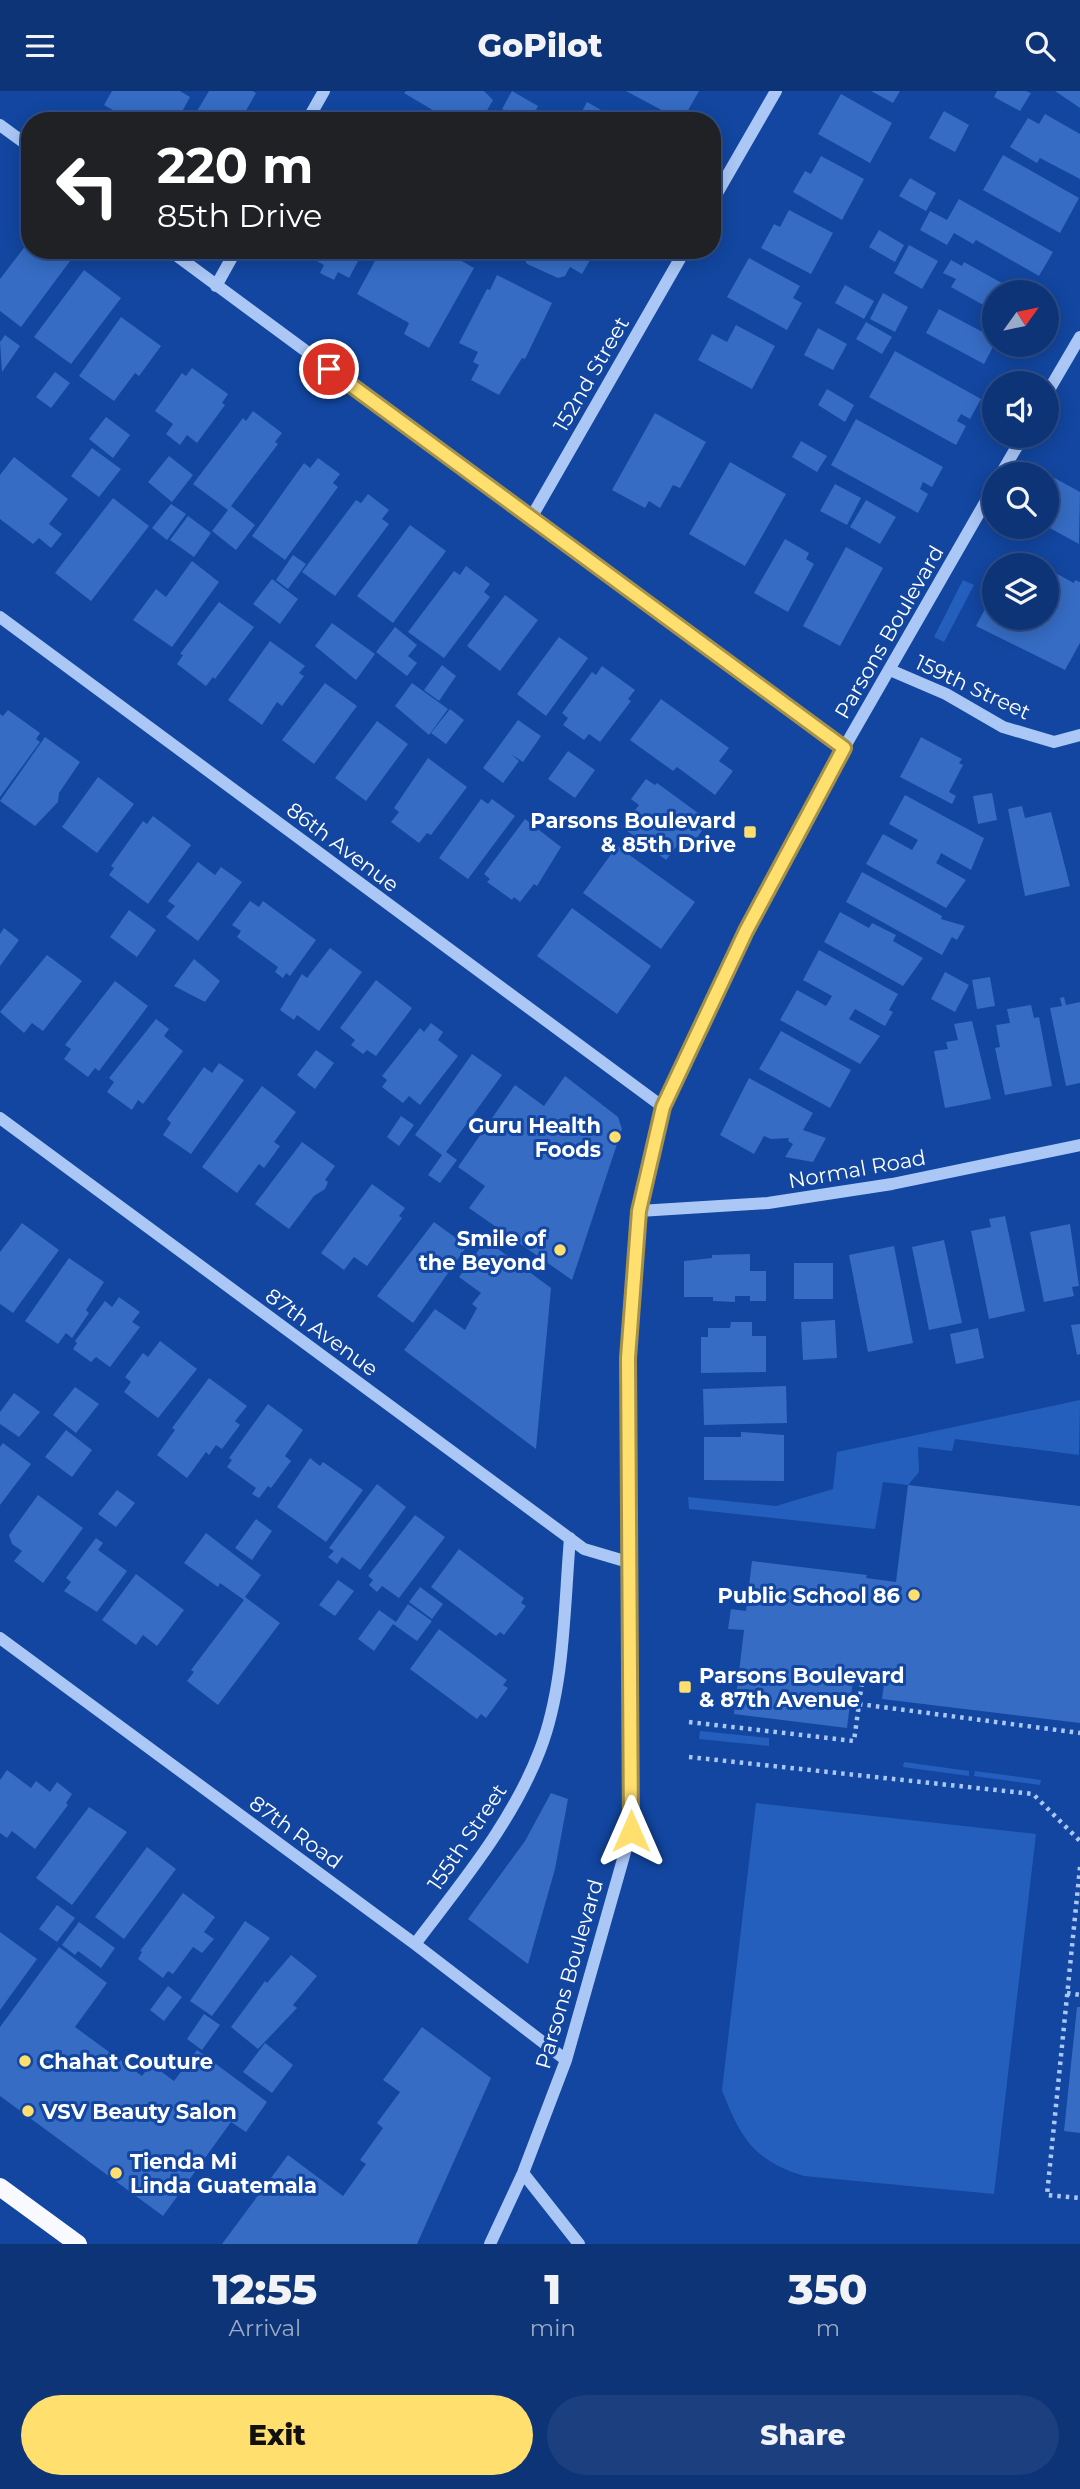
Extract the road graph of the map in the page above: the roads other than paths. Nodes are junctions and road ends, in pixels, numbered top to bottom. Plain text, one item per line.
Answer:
1 (324, 91) edge
2 (776, 91) edge
3 (312, 112) edge
4 (0, 125) edge
5 (21, 140) edge
6 (721, 186) edge
7 (181, 259) edge
8 (231, 259) edge
9 (680, 259) edge
10 (216, 286) junction
11 (1080, 337) edge
12 (1059, 373) edge
13 (982, 508) edge
14 (531, 518) junction
15 (0, 617) edge
16 (890, 670) junction
17 (1080, 735) edge
18 (844, 748) junction
19 (663, 1107) junction
20 (0, 1118) edge
21 (1080, 1145) edge
22 (639, 1211) junction
23 (569, 1538) junction
24 (628, 1562) junction
25 (0, 1638) edge
26 (415, 1944) junction
27 (566, 2060) junction
28 (523, 2173) junction
29 (0, 2187) edge
30 (78, 2244) edge
31 (490, 2244) edge
32 (579, 2244) edge

1 - 3 street
2 - 6 street
4 - 5 street
7 - 10 street
8 - 10 street
9 - 14 street, 152nd Street
10 - 14 street
11 - 12 street
13 - 16 street, Parsons Boulevard
14 - 18 street
15 - 19 street, 86th Avenue
16 - 17 street, 159th Street
16 - 18 street, Parsons Boulevard
18 - 19 street, Parsons Boulevard
19 - 22 street, Parsons Boulevard
20 - 23 street, 87th Avenue
21 - 22 street, Normal Road
22 - 24 street, Parsons Boulevard
23 - 24 street, 87th Avenue
23 - 26 street, 155th Street
24 - 27 street, Parsons Boulevard
25 - 26 street, 87th Road
26 - 27 street, 87th Road
27 - 28 street, Parsons Boulevard
28 - 31 street, Parsons Boulevard
28 - 32 street
29 - 30 main road

